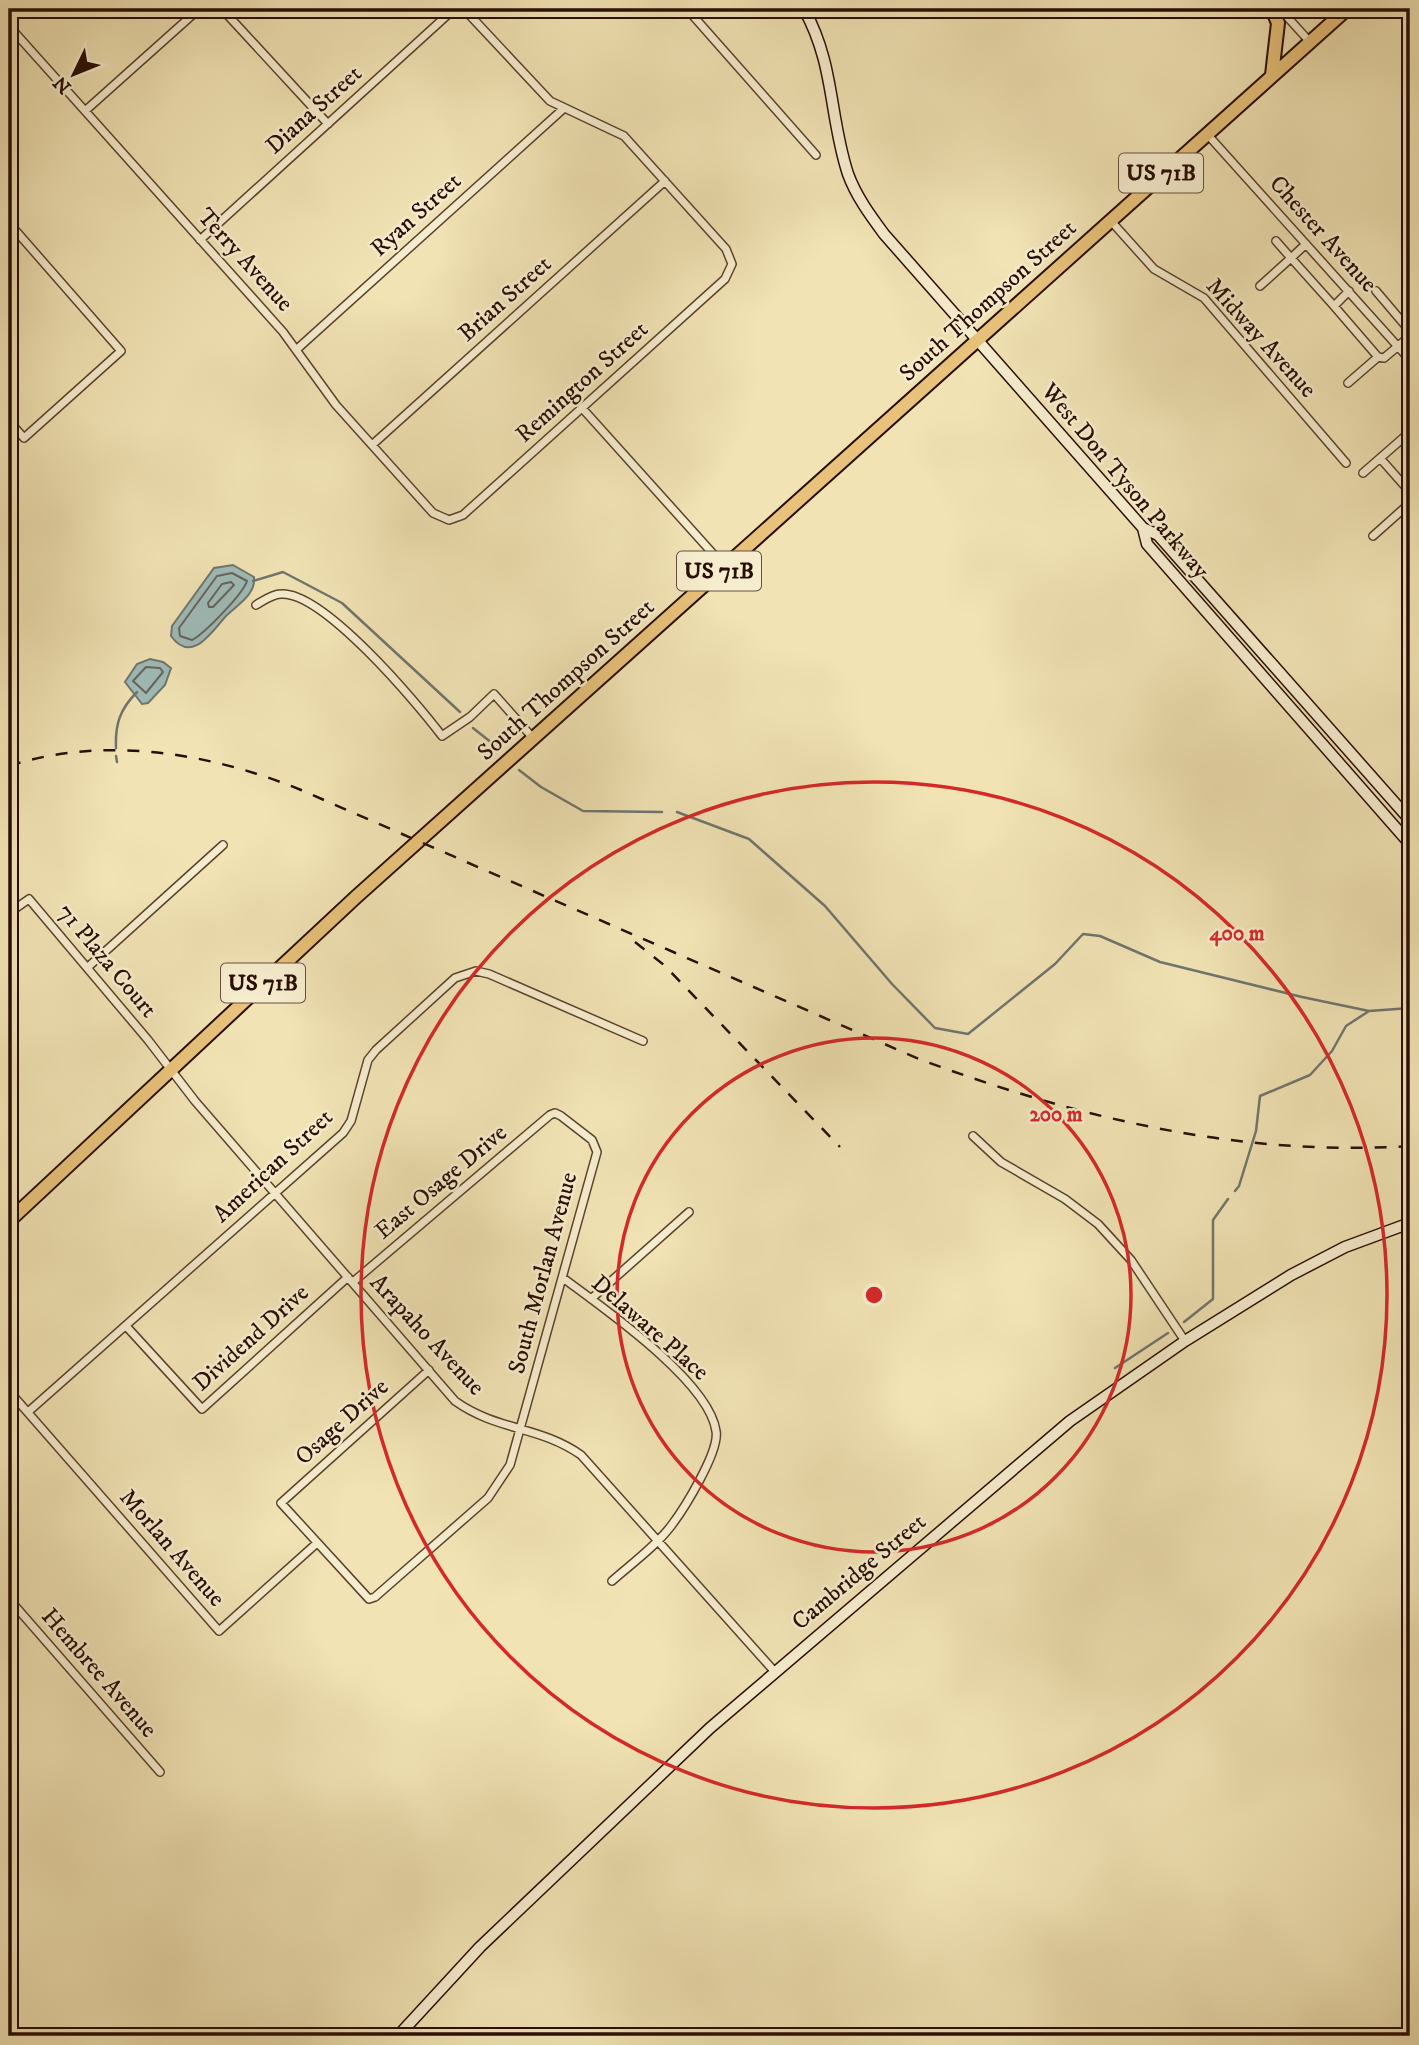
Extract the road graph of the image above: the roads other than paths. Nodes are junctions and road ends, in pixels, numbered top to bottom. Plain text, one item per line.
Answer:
1 (199, 9) edge
2 (222, 9) edge
3 (454, 9) edge
4 (464, 9) edge
5 (687, 9) edge
6 (804, 9) edge
7 (1272, 9) edge
8 (1280, 9) edge
9 (1347, 9) edge
10 (9, 26) edge
11 (1310, 42) junction
12 (1272, 75) junction
13 (562, 110) junction
14 (85, 111) junction
15 (328, 124) junction
16 (1206, 133) junction
17 (816, 155) dead end
18 (665, 181) junction
19 (1109, 220) junction
20 (9, 223) edge
21 (200, 240) junction
22 (1276, 241) dead end
23 (1306, 244) junction
24 (1291, 258) junction
25 (1260, 286) dead end
26 (1349, 291) junction
27 (1376, 291) dead end
28 (1334, 306) junction
29 (1410, 333) edge
30 (977, 340) junction
31 (1398, 346) junction
32 (296, 350) junction
33 (1378, 357) junction
34 (1410, 360) edge
35 (1348, 383) dead end
36 (582, 408) junction
37 (9, 421) edge
38 (1410, 432) edge
39 (372, 445) junction
40 (1380, 458) junction
41 (1346, 463) dead end
42 (1363, 473) dead end
43 (1410, 492) edge
44 (1410, 503) edge
45 (449, 520) joint
46 (1143, 528) junction
47 (1373, 536) dead end
48 (724, 566) junction
49 (256, 605) dead end
50 (533, 738) junction
51 (1410, 820) edge
52 (1410, 844) edge
53 (223, 845) dead end
54 (9, 913) edge
55 (88, 967) junction
56 (643, 1041) dead end
57 (170, 1068) junction
58 (973, 1136) dead end
59 (596, 1145) joint
60 (274, 1193) junction
61 (689, 1212) dead end
62 (9, 1221) edge
63 (1410, 1223) edge
64 (562, 1278) junction
65 (350, 1280) junction
66 (592, 1299) junction
67 (126, 1326) junction
68 (1185, 1341) junction
69 (429, 1370) junction
70 (9, 1391) edge
71 (28, 1412) junction
72 (520, 1429) junction
73 (658, 1539) junction
74 (317, 1543) junction
75 (612, 1581) dead end
76 (9, 1599) edge
77 (775, 1672) junction
78 (160, 1772) dead end
79 (1410, 2030) edge
80 (398, 2036) edge
81 (1403, 2036) edge

1 - 14 street
2 - 15 street
3 - 15 street, Diana Street
4 - 13 street
5 - 17 street
6 - 30 main road, West Don Tyson Parkway
7 - 12 highway
8 - 11 street
9 - 11 highway, South Thompson Street / US 71B
10 - 14 street, Terry Avenue
11 - 12 highway, South Thompson Street / US 71B
12 - 16 highway, South Thompson Street / US 71B
13 - 18 street
13 - 32 street, Ryan Street
14 - 21 street, Terry Avenue
15 - 21 street, Diana Street
16 - 19 highway, South Thompson Street / US 71B
16 - 23 street, Chester Avenue
18 - 36 street, Remington Street
18 - 39 street, Brian Street
19 - 30 highway, South Thompson Street / US 71B
19 - 41 street, Midway Avenue
20 - 37 street
21 - 32 street, Terry Avenue
22 - 24 street
23 - 24 street
23 - 26 street, Chester Avenue
24 - 25 street
24 - 28 street
26 - 28 street
26 - 31 street, Chester Avenue
27 - 29 street
28 - 33 street
29 - 31 street
30 - 46 main road, West Don Tyson Parkway
30 - 48 highway, South Thompson Street / US 71B
31 - 33 street
31 - 34 street, Chester Avenue
32 - 39 street, Terry Avenue
33 - 35 street
36 - 45 street, Remington Street
36 - 48 street
38 - 40 street
39 - 45 street, Terry Avenue
40 - 42 street
40 - 43 street
44 - 47 street
46 - 51 main road
46 - 52 main road, West Don Tyson Parkway
48 - 50 highway, South Thompson Street / US 71B
49 - 50 street
50 - 57 highway, South Thompson Street / US 71B
53 - 55 street
54 - 55 street, 71 Plaza Court
55 - 57 street, 71 Plaza Court
56 - 60 street, American Street
57 - 60 street, Arapaho Avenue
57 - 62 highway, South Thompson Street / US 71B
58 - 68 street
59 - 64 street, South Morlan Avenue
59 - 65 street, East Osage Drive
60 - 65 street, Arapaho Avenue
60 - 67 street, American Street
61 - 66 street
63 - 68 main road, Cambridge Street
64 - 66 street, Delaware Place
64 - 72 street, South Morlan Avenue
65 - 67 street, Dividend Drive
65 - 69 street, Arapaho Avenue
66 - 73 street, Delaware Place
67 - 71 street, American Street
68 - 77 main road, Cambridge Street
69 - 72 street, Arapaho Avenue
69 - 74 street, Osage Drive
70 - 71 street, Morlan Avenue
71 - 74 street, Morlan Avenue
72 - 73 street, Arapaho Avenue
72 - 74 street, South Morlan Avenue
73 - 75 street, Delaware Place
73 - 77 street, Arapaho Avenue
76 - 78 street, Hembree Avenue
77 - 80 main road, Cambridge Street
79 - 81 main road

